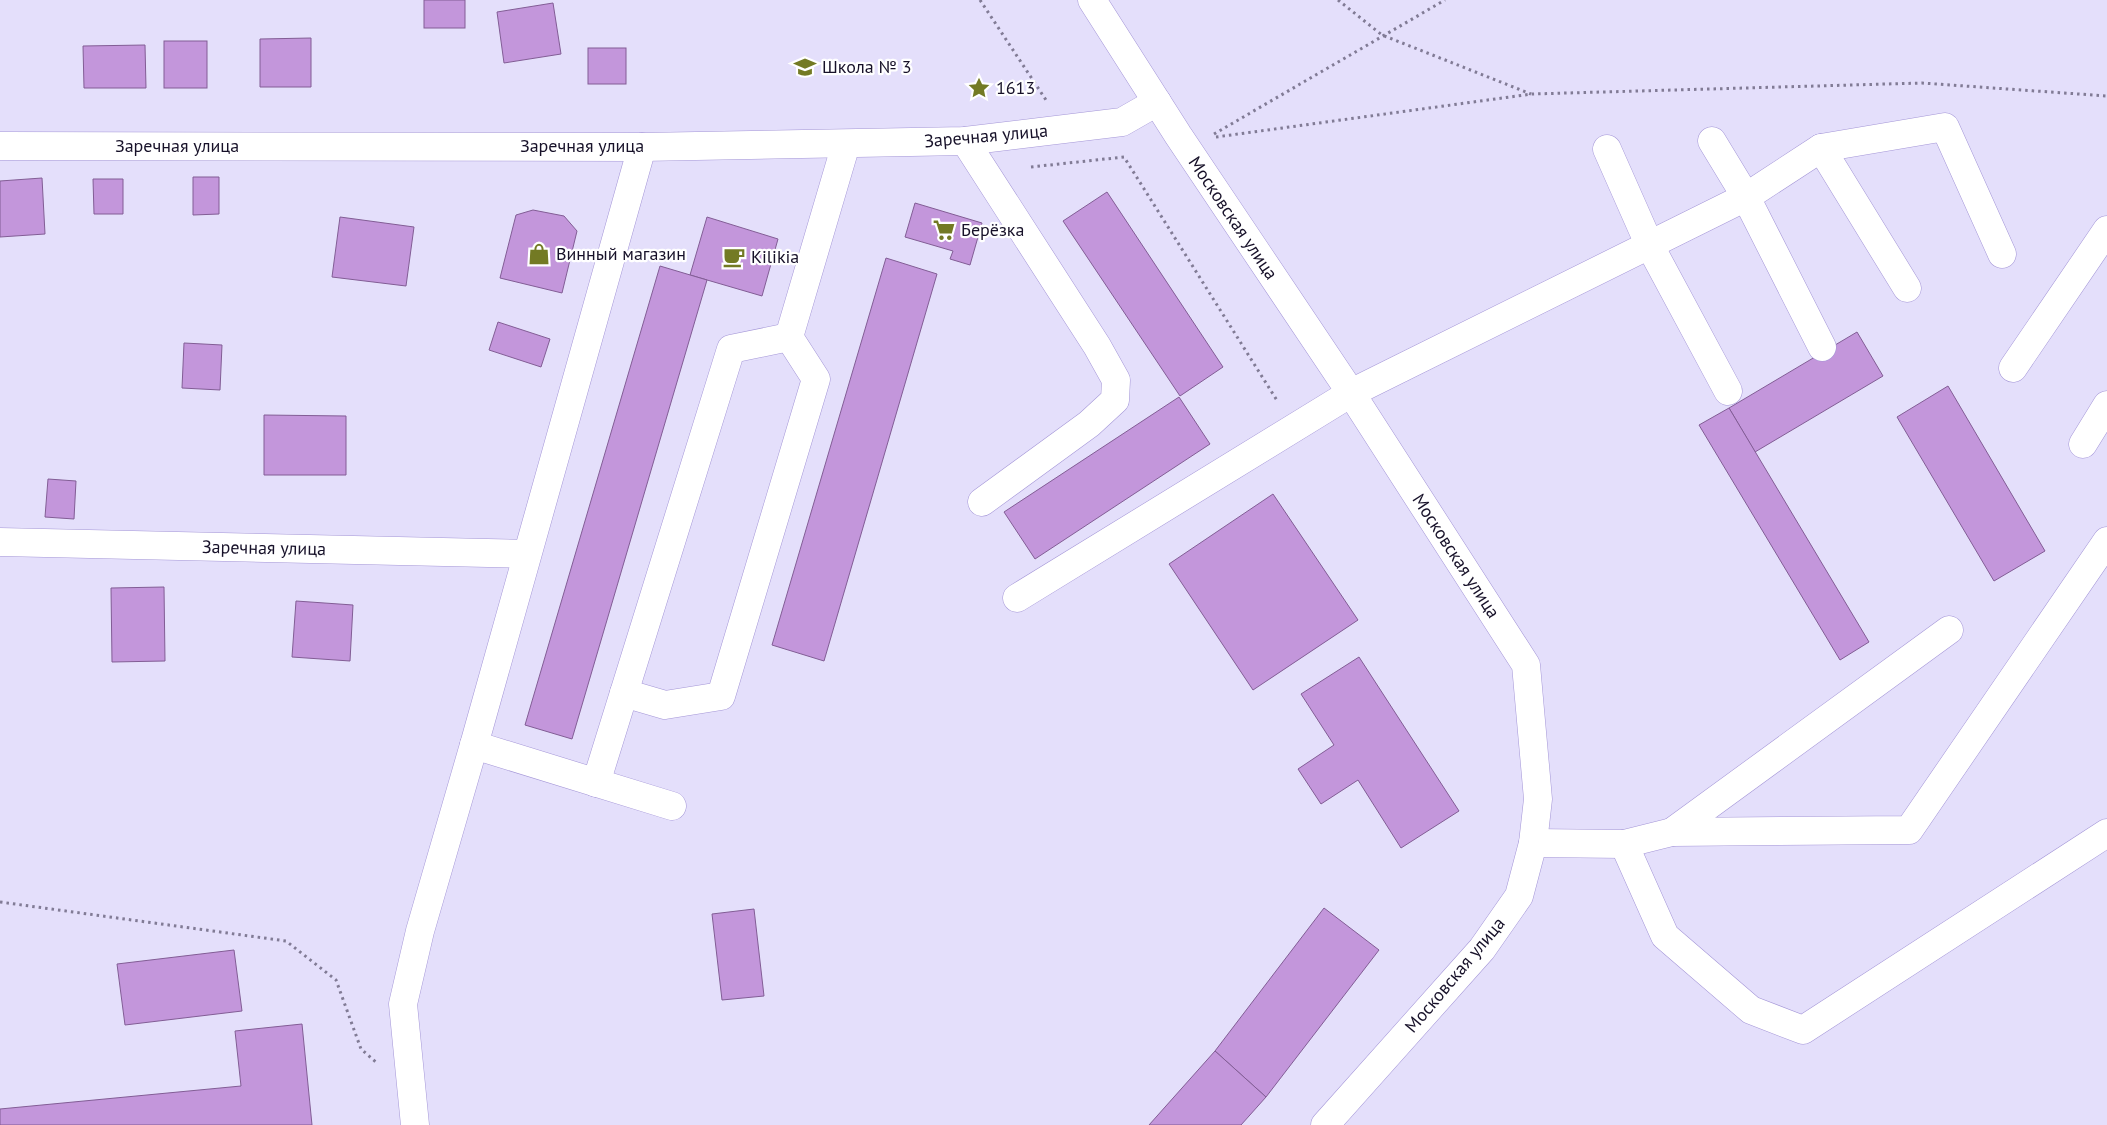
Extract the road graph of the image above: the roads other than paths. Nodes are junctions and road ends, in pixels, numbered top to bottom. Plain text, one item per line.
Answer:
1 (1092, 0) edge
2 (1157, 102) junction
3 (965, 141) junction
4 (1712, 141) dead end
5 (846, 144) junction
6 (0, 146) edge
7 (642, 147) junction
8 (1821, 148) junction
9 (1607, 149) dead end
10 (1746, 197) junction
11 (2107, 230) edge
12 (1649, 244) junction
13 (2002, 254) dead end
14 (1908, 288) dead end
15 (790, 337) junction
16 (1822, 347) dead end
17 (2013, 368) dead end
18 (1728, 391) dead end
19 (1351, 393) junction
20 (2107, 405) edge
21 (2083, 444) dead end
22 (982, 502) dead end
23 (2107, 541) edge
24 (0, 542) edge
25 (527, 554) junction
26 (1017, 598) dead end
27 (1949, 630) dead end
28 (624, 693) junction
29 (474, 745) junction
30 (596, 783) junction
31 (672, 806) dead end
32 (1672, 832) junction
33 (2107, 833) edge
34 (1533, 843) junction
35 (1624, 844) junction
36 (414, 1125) edge
37 (1325, 1125) edge

1 - 2 street, Московская улица
2 - 3 street, Заречная улица
2 - 19 street, Московская улица
3 - 5 street, Заречная улица
3 - 22 street
4 - 10 street
5 - 7 street, Заречная улица
5 - 15 street
6 - 7 street, Заречная улица
7 - 25 street
8 - 10 street
8 - 13 street
8 - 14 street
9 - 12 street
10 - 12 street
10 - 16 street
11 - 17 street
12 - 18 street
12 - 19 street
15 - 28 street
15 - 28 street
19 - 26 street
19 - 34 street, Московская улица
20 - 21 street
23 - 32 street
24 - 25 street, Заречная улица
25 - 29 street
27 - 32 street
28 - 30 street
29 - 30 street
29 - 36 street
30 - 31 street
32 - 35 street
33 - 35 street
34 - 35 street
34 - 37 street, Московская улица

